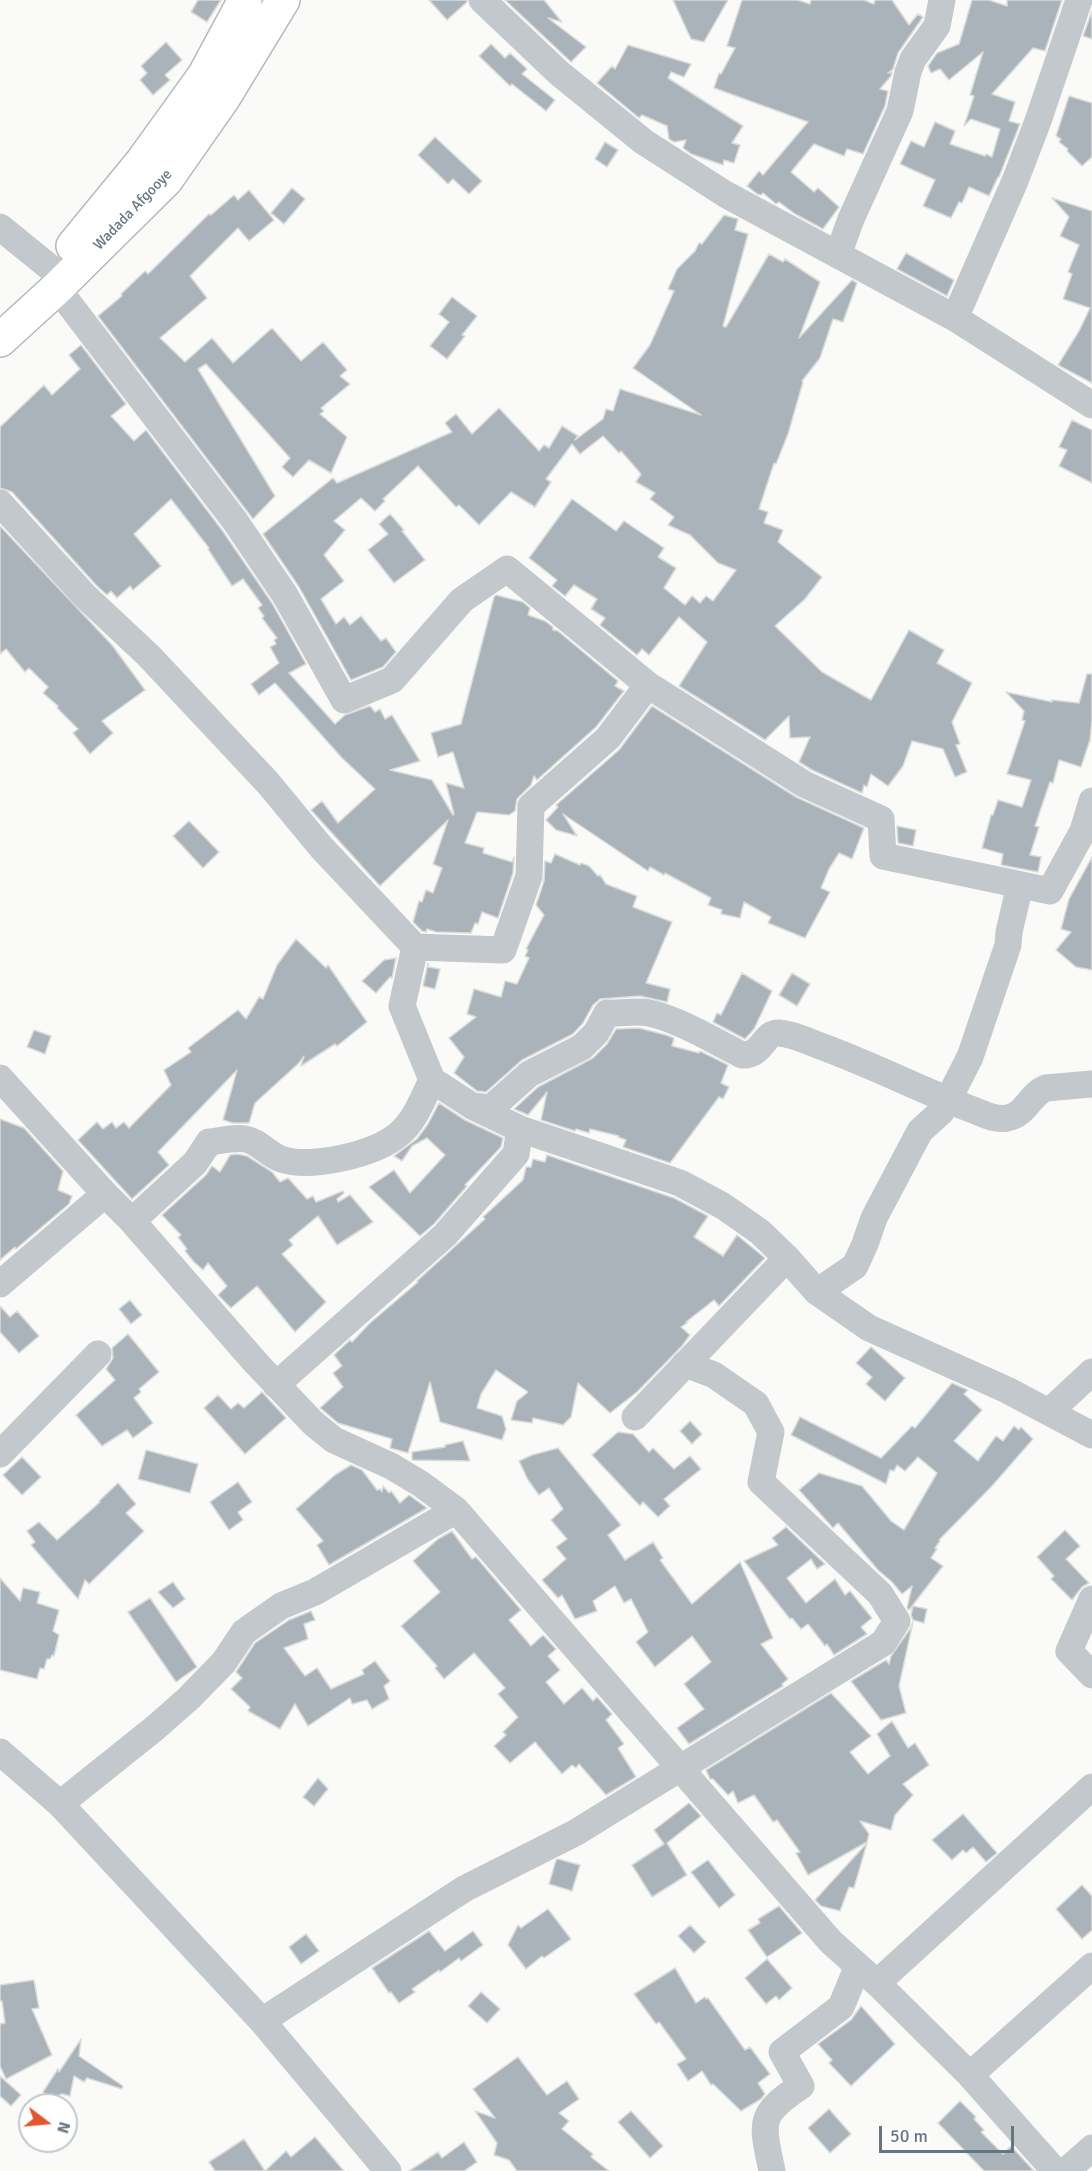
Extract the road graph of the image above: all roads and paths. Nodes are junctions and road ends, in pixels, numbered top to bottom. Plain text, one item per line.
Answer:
1 (245, 0) edge
2 (283, 0) edge
3 (482, 0) edge
4 (942, 0) edge
5 (1079, 0) edge
6 (0, 227) edge
7 (838, 255) junction
8 (55, 279) junction
9 (0, 315) edge
10 (955, 318) junction
11 (0, 340) edge
12 (1092, 405) edge
13 (0, 503) edge
14 (648, 686) junction
15 (1092, 801) edge
16 (1020, 885) junction
17 (415, 946) junction
18 (0, 1078) edge
19 (432, 1080) junction
20 (1092, 1084) edge
21 (948, 1100) junction
22 (472, 1106) junction
23 (520, 1129) junction
24 (105, 1194) junction
25 (132, 1221) junction
26 (787, 1258) junction
27 (0, 1284) edge
28 (817, 1292) junction
29 (98, 1354) dead end
30 (685, 1364) junction
31 (1092, 1372) edge
32 (276, 1384) junction
33 (1049, 1412) junction
34 (635, 1417) dead end
35 (1092, 1436) edge
36 (0, 1454) edge
37 (456, 1510) junction
38 (1092, 1599) edge
39 (1092, 1675) edge
40 (0, 1752) edge
41 (680, 1769) junction
42 (1092, 1787) edge
43 (60, 1804) junction
44 (855, 1964) junction
45 (1092, 1966) edge
46 (877, 1983) junction
47 (262, 2021) junction
48 (970, 2075) junction
49 (1092, 2148) edge
50 (388, 2171) edge
51 (772, 2171) edge
52 (1055, 2171) edge
53 (1066, 2171) edge

1 - 8 highway, Wadada Afgooye
2 - 8 highway, Wadada Afgooye
3 - 7 street
4 - 7 street
5 - 10 street
6 - 8 street
7 - 10 street
8 - 9 highway, Wadada Afgooye
8 - 11 highway, Wadada Afgooye
8 - 14 street
10 - 12 street
13 - 17 street
14 - 16 street
14 - 17 street
15 - 16 street
16 - 21 street
17 - 19 street
18 - 24 street
19 - 22 street
19 - 25 street
20 - 21 street
21 - 22 street
21 - 28 street
22 - 23 street
23 - 26 street
23 - 32 street
24 - 25 street
24 - 27 street
25 - 32 street
26 - 28 street
26 - 30 street
28 - 33 street
29 - 36 street
30 - 34 street
30 - 41 street
31 - 33 street
32 - 37 street
33 - 35 street
37 - 41 street
37 - 43 street
38 - 39 street
40 - 43 street
41 - 44 street
41 - 47 street
42 - 46 street
43 - 47 street
44 - 46 street
44 - 51 street
45 - 48 street
46 - 48 street
47 - 50 street
48 - 52 street
49 - 53 street

